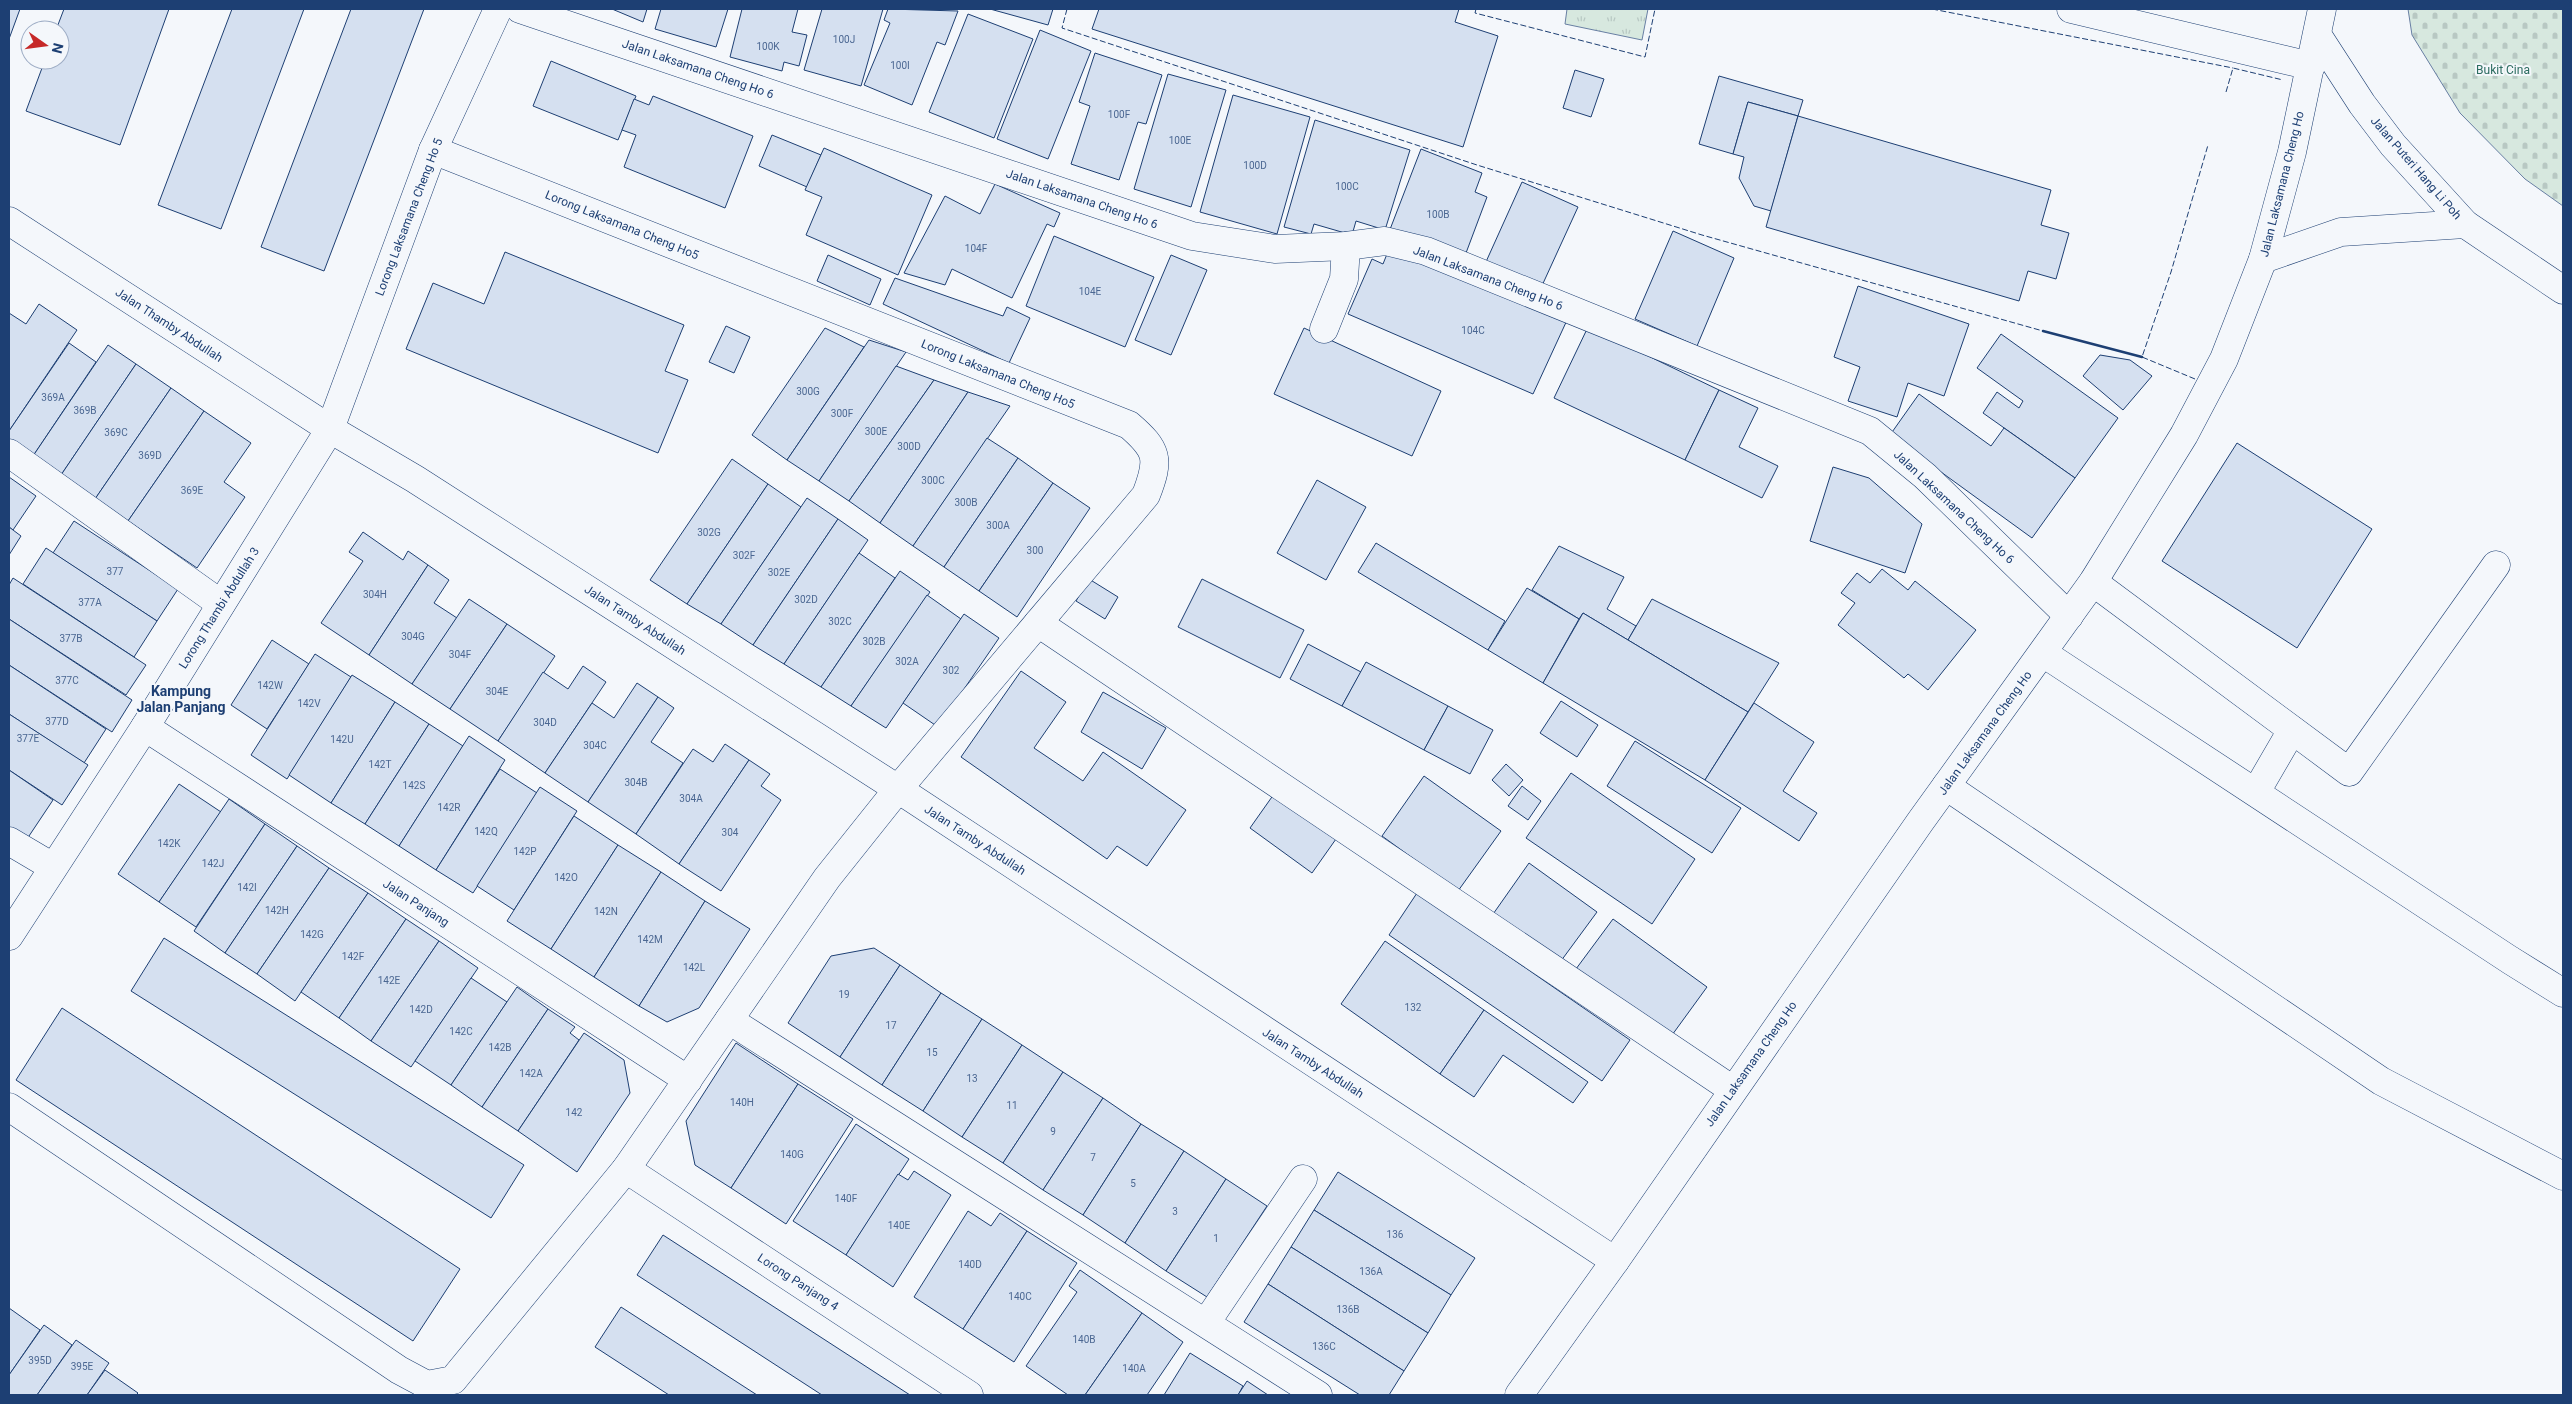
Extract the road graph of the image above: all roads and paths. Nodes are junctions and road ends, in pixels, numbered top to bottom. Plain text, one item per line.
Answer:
1 (498, 9) edge
2 (520, 9) edge
3 (2071, 9) edge
4 (2322, 9) edge
5 (2318, 36) junction
6 (2312, 66) junction
7 (433, 150) junction
8 (9, 221) edge
9 (2465, 224) junction
10 (1346, 246) junction
11 (2263, 259) junction
12 (2563, 290) edge
13 (1324, 330) dead end
14 (330, 429) junction
15 (9, 453) edge
16 (2496, 565) dead end
17 (2093, 582) junction
18 (221, 604) junction
19 (2069, 616) junction
20 (1038, 623) junction
21 (2043, 653) junction
22 (144, 727) junction
23 (2292, 730) junction
24 (1946, 786) junction
25 (898, 789) junction
26 (2256, 792) junction
27 (9, 841) edge
28 (53, 867) junction
29 (9, 936) edge
30 (2563, 993) edge
31 (729, 1020) junction
32 (688, 1080) junction
33 (1733, 1090) junction
34 (9, 1107) edge
35 (626, 1169) junction
36 (2563, 1176) edge
37 (1303, 1179) dead end
38 (1615, 1261) junction
39 (1206, 1323) junction
40 (969, 1395) edge
41 (1318, 1395) edge
42 (1519, 1395) edge

1 - 7 street, Lorong Laksamana Cheng Ho 5
2 - 10 street, Jalan Laksamana Cheng Ho 6
3 - 6 street
4 - 5 street, Jalan Laksamana Cheng Ho
5 - 6 street, Jalan Laksamana Cheng Ho
5 - 9 street, Jalan Puteri Hang Li Poh
6 - 11 street, Jalan Laksamana Cheng Ho
7 - 14 street, Lorong Laksamana Cheng Ho 5
7 - 20 street, Lorong Laksamana Cheng Ho5
8 - 14 street, Jalan Thamby Abdullah
9 - 11 street, Jalan Puteri Hang Li Poh
9 - 12 street, Jalan Puteri Hang Li Poh
10 - 13 street
10 - 19 street, Jalan Laksamana Cheng Ho 6
11 - 17 street, Jalan Laksamana Cheng Ho
14 - 18 street, Lorong Thambi Abdullah 3
14 - 25 street, Jalan Tamby Abdullah
15 - 18 street
16 - 23 street
17 - 19 street, Jalan Laksamana Cheng Ho
17 - 23 street
18 - 22 street, Lorong Thambi Abdullah 3
19 - 21 street, Jalan Laksamana Cheng Ho
20 - 25 street, Lorong Laksamana Cheng Ho5
20 - 33 street
21 - 24 street, Jalan Laksamana Cheng Ho
21 - 26 street
22 - 28 street, Lorong Thambi Abdullah 3
22 - 32 street, Jalan Panjang
23 - 26 street
24 - 33 street, Jalan Laksamana Cheng Ho
24 - 36 street
25 - 31 street, Lorong Laksamana Cheng Ho5
25 - 38 street, Jalan Tamby Abdullah
26 - 30 street
27 - 28 street
28 - 29 street, Lorong Thambi Abdullah 3
31 - 32 street, Lorong Laksamana Cheng Ho5
31 - 39 street
32 - 35 street, Lorong Laksamana Cheng Ho5
33 - 38 street, Jalan Laksamana Cheng Ho
34 - 35 street, Lorong Laksamana Cheng Ho5
35 - 40 street, Lorong Panjang 4
37 - 39 street
38 - 42 street, Jalan Laksamana Cheng Ho
39 - 41 street

